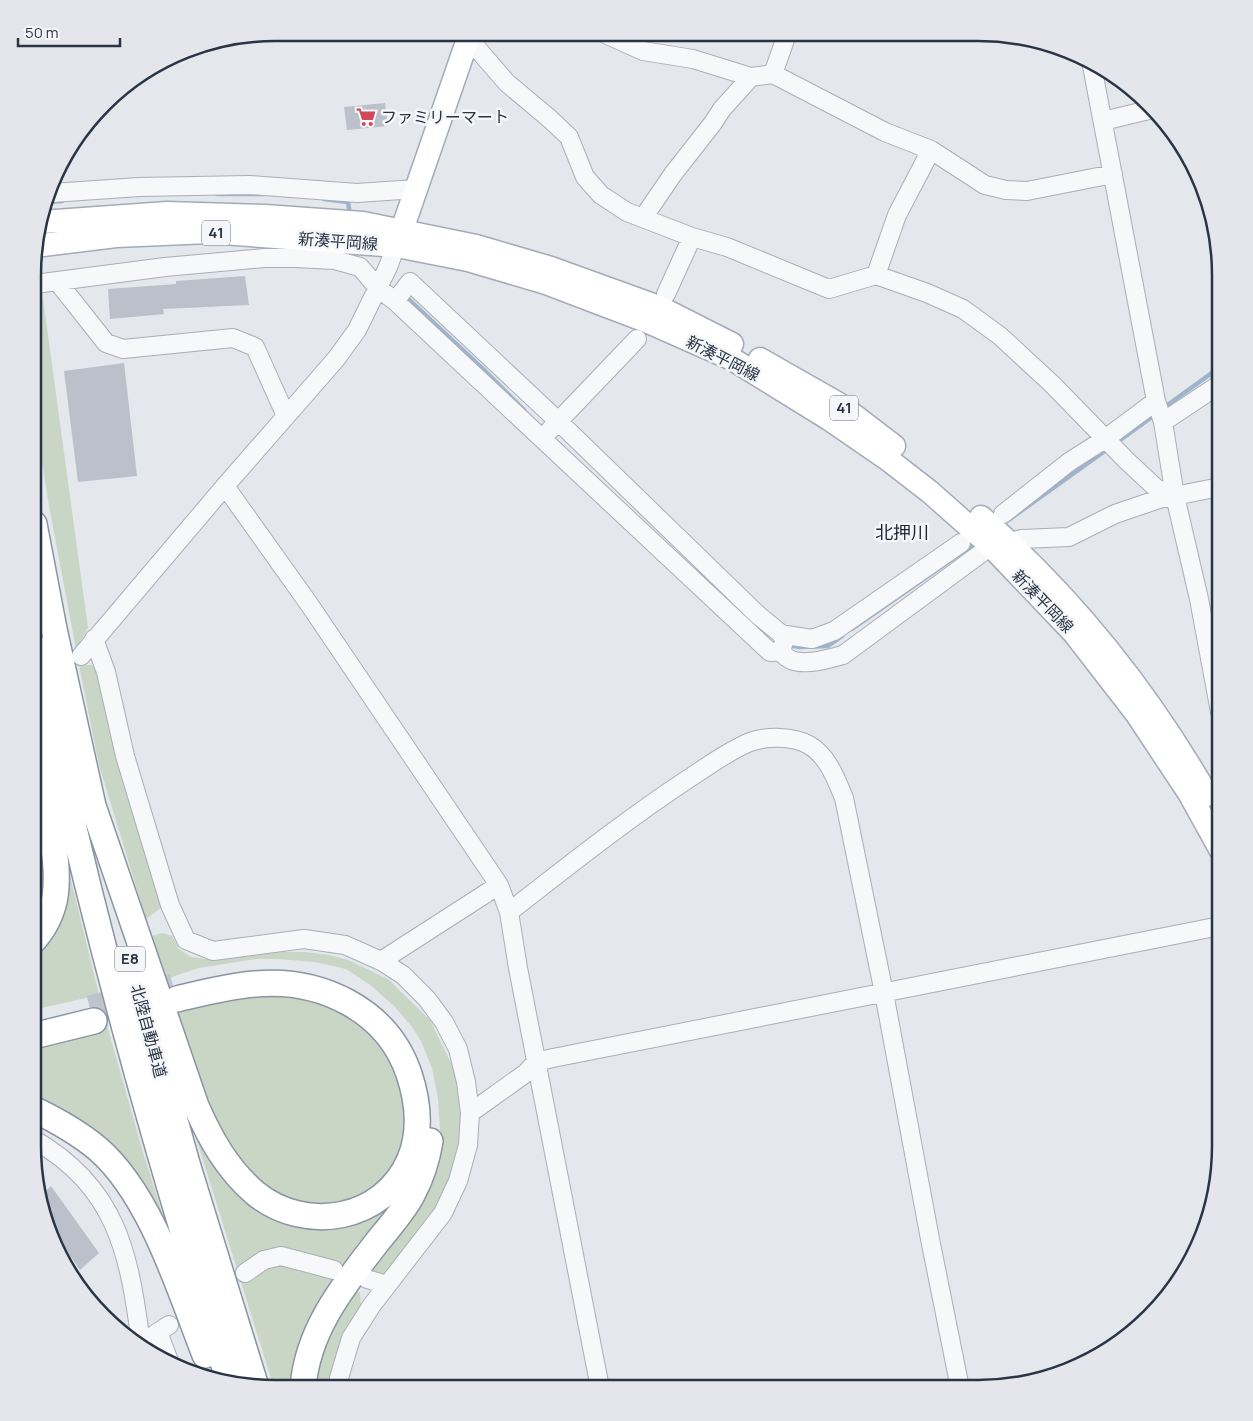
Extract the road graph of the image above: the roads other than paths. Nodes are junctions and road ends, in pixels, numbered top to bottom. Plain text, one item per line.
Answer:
1 (467, 41) edge
2 (473, 41) edge
3 (621, 41) edge
4 (784, 41) edge
5 (1093, 72) edge
6 (772, 74) junction
7 (751, 77) junction
8 (1144, 111) edge
9 (1103, 121) junction
10 (931, 150) junction
11 (1113, 174) junction
12 (416, 189) junction
13 (57, 193) edge
14 (643, 218) junction
15 (48, 222) edge
16 (692, 237) junction
17 (399, 238) junction
18 (43, 245) edge
19 (876, 275) junction
20 (56, 280) junction
21 (41, 283) edge
22 (378, 288) junction
23 (666, 294) dead end
24 (399, 295) junction
25 (637, 339) dead end
26 (1212, 389) edge
27 (1156, 401) junction
28 (286, 416) junction
29 (558, 422) junction
30 (1163, 422) junction
31 (1105, 439) junction
32 (541, 440) junction
33 (225, 486) junction
34 (1212, 489) edge
35 (1176, 496) junction
36 (1003, 514) dead end
37 (960, 543) dead end
38 (1000, 544) junction
39 (41, 561) edge
40 (94, 639) junction
41 (784, 643) junction
42 (80, 656) dead end
43 (1212, 669) edge
44 (41, 681) edge
45 (41, 770) edge
46 (91, 800) junction
47 (1212, 804) edge
48 (1212, 835) edge
49 (499, 885) junction
50 (509, 912) junction
51 (1212, 928) edge
52 (41, 932) edge
53 (381, 961) junction
54 (884, 993) junction
55 (41, 1022) edge
56 (41, 1033) edge
57 (536, 1062) junction
58 (470, 1112) junction
59 (41, 1113) edge
60 (41, 1145) edge
61 (334, 1270) dead end
62 (245, 1273) dead end
63 (367, 1279) dead end
64 (387, 1285) junction
65 (139, 1335) edge
66 (145, 1340) edge
67 (168, 1354) edge
68 (211, 1371) edge
69 (227, 1374) edge
70 (253, 1379) edge
71 (305, 1380) edge
72 (339, 1380) edge
73 (598, 1380) edge
74 (958, 1380) edge

1 - 12 main road
2 - 14 street
3 - 7 street
4 - 6 street
5 - 9 street
6 - 7 street
6 - 10 street
7 - 14 street
8 - 9 street
9 - 11 street
10 - 11 street
10 - 19 street
11 - 27 street
12 - 13 street
12 - 17 main road
14 - 16 street
15 - 17 main road, 新湊平岡線 / 41
16 - 19 street
16 - 23 street
17 - 18 main road, 新湊平岡線 / 41
17 - 22 street
17 - 38 main road, 新湊平岡線 / 41
19 - 31 street
20 - 21 street
20 - 22 street
20 - 28 street
22 - 24 street
22 - 28 street
24 - 29 street
24 - 32 street
25 - 29 street
26 - 30 street
27 - 30 street
27 - 31 street
28 - 33 street
29 - 32 street
29 - 41 street
30 - 35 street
31 - 35 street
31 - 36 street
32 - 41 street
33 - 40 street
33 - 49 street
34 - 35 street
35 - 38 street
35 - 43 street
37 - 41 street
38 - 41 street
38 - 47 main road, 新湊平岡線 / 41
38 - 48 main road, 新湊平岡線 / 41
39 - 46 highway, 北陸自動車道 / E8
40 - 42 street
40 - 53 street
44 - 69 highway, 北陸自動車道 / E8
45 - 52 highway
46 - 70 highway, 北陸自動車道 / E8
46 - 71 highway
49 - 50 street
49 - 53 street
50 - 54 street
50 - 57 street
51 - 54 street
53 - 58 street
54 - 57 street
54 - 74 street
55 - 56 highway
57 - 58 street
57 - 73 street
58 - 64 street
59 - 68 highway
60 - 65 street
61 - 62 street
63 - 64 street
64 - 72 street
66 - 67 street

